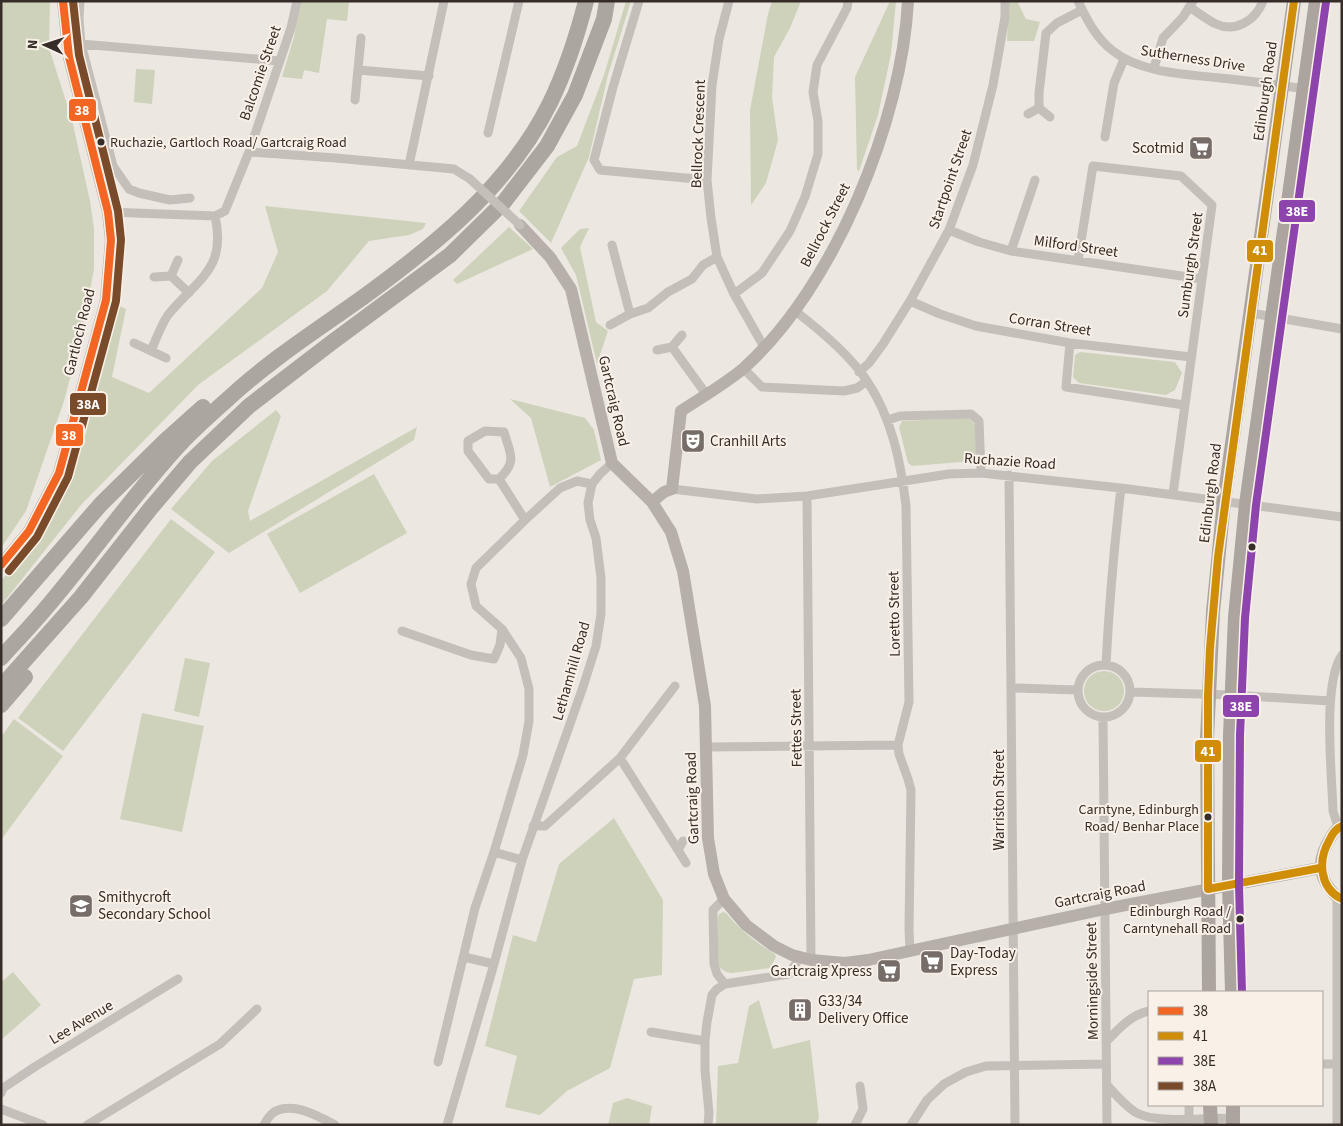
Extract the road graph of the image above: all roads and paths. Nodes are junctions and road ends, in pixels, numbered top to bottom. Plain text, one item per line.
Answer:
1 (63, 1) edge
2 (80, 1) edge
3 (297, 1) edge
4 (444, 1) edge
5 (519, 1) edge
6 (586, 1) edge
7 (608, 1) edge
8 (639, 1) edge
9 (729, 1) edge
10 (848, 1) edge
11 (908, 1) edge
12 (1005, 1) edge
13 (1264, 1) edge
14 (1294, 2) edge
15 (1191, 4) edge
16 (1316, 4) edge
17 (1080, 6) edge
18 (361, 38) dead end
19 (82, 44) junction
20 (1124, 59) junction
21 (279, 61) junction
22 (1154, 68) junction
23 (358, 70) junction
24 (429, 76) junction
25 (1282, 85) junction
26 (1304, 89) junction
27 (355, 100) dead end
28 (1039, 108) junction
29 (1028, 114) dead end
30 (1050, 117) dead end
31 (488, 134) dead end
32 (1105, 137) dead end
33 (248, 152) junction
34 (409, 164) junction
35 (707, 180) junction
36 (1035, 180) dead end
37 (190, 198) dead end
38 (170, 200) junction
39 (108, 212) junction
40 (169, 214) junction
41 (215, 216) junction
42 (520, 225) joint
43 (949, 230) junction
44 (612, 245) dead end
45 (1011, 251) junction
46 (717, 257) junction
47 (178, 260) dead end
48 (1078, 260) junction
49 (154, 276) dead end
50 (171, 276) junction
51 (1202, 279) junction
52 (189, 293) junction
53 (734, 294) junction
54 (910, 301) junction
55 (795, 311) junction
56 (1250, 313) junction
57 (630, 314) junction
58 (1272, 317) junction
59 (610, 324) dead end
60 (1342, 329) edge
61 (682, 335) dead end
62 (134, 343) dead end
63 (1070, 343) junction
64 (764, 347) junction
65 (672, 348) junction
66 (657, 350) dead end
67 (151, 351) junction
68 (281, 354) junction
69 (1191, 357) junction
70 (166, 358) dead end
71 (743, 368) junction
72 (859, 372) junction
73 (867, 381) junction
74 (706, 394) junction
75 (1184, 405) junction
76 (888, 420) junction
77 (612, 463) junction
78 (981, 473) junction
79 (1009, 475) junction
80 (500, 479) junction
81 (903, 481) junction
82 (592, 484) junction
83 (672, 488) junction
84 (1121, 488) junction
85 (1172, 494) junction
86 (807, 496) junction
87 (1224, 501) junction
88 (652, 502) junction
89 (1246, 504) junction
90 (1342, 517) edge
91 (525, 520) junction
92 (1, 565) edge
93 (81, 597) junction
94 (1, 619) edge
95 (502, 629) junction
96 (402, 631) dead end
97 (1342, 655) edge
98 (1, 658) edge
99 (1106, 665) junction
100 (675, 686) dead end
101 (1, 687) edge
102 (1012, 688) junction
103 (1078, 690) junction
104 (1130, 692) junction
105 (1208, 695) junction
106 (1231, 695) junction
107 (1330, 701) junction
108 (1, 706) edge
109 (1103, 718) junction
110 (898, 745) junction
111 (810, 746) junction
112 (707, 747) junction
113 (620, 758) junction
114 (533, 826) junction
115 (1340, 826) edge
116 (683, 842) dead end
117 (678, 850) junction
118 (494, 852) junction
119 (522, 860) junction
120 (686, 863) dead end
121 (1320, 868) junction
122 (1230, 886) junction
123 (1208, 889) junction
124 (1339, 898) edge
125 (726, 902) junction
126 (1105, 910) junction
127 (1013, 928) junction
128 (910, 950) junction
129 (464, 956) junction
130 (801, 957) junction
131 (1339, 962) edge
132 (494, 964) junction
133 (178, 979) dead end
134 (725, 984) junction
135 (1210, 991) edge
136 (1232, 991) edge
137 (1339, 1007) edge
138 (258, 1009) dead end
139 (1148, 1011) edge
140 (651, 1032) dead end
141 (705, 1042) junction
142 (1106, 1042) junction
143 (438, 1062) dead end
144 (1014, 1064) junction
145 (1106, 1064) junction
146 (1323, 1064) edge
147 (1337, 1064) junction
148 (1106, 1085) junction
149 (860, 1086) dead end
150 (1, 1093) edge
151 (1189, 1106) edge
152 (1, 1109) edge
153 (1211, 1116) edge
154 (1233, 1116) edge
155 (1189, 1118) junction
156 (43, 1125) edge
157 (87, 1125) edge
158 (264, 1125) edge
159 (335, 1125) edge
160 (447, 1125) edge
161 (708, 1125) edge
162 (855, 1125) edge
163 (911, 1125) edge
164 (1015, 1125) edge
165 (1107, 1125) edge
166 (1337, 1125) edge

1 - 39 street, Gartloch Road
2 - 19 street
3 - 21 street, Balcomie Street
4 - 24 street
5 - 31 street
6 - 68 highway
7 - 93 highway
8 - 35 street
9 - 35 street, Bellrock Crescent
10 - 53 street
11 - 55 street, Bellrock Street
12 - 43 street, Startpoint Street
13 - 15 street
14 - 16 main road
14 - 25 main road, Edinburgh Road
15 - 22 street
16 - 26 main road
17 - 20 street, Sutherness Drive
17 - 28 street
18 - 23 street
19 - 21 street
19 - 38 street
20 - 22 street, Sutherness Drive
20 - 32 street
21 - 33 street, Balcomie Street
22 - 25 street, Sutherness Drive
23 - 24 street
23 - 27 street
24 - 34 street
25 - 26 street, Sutherness Drive
25 - 56 main road, Edinburgh Road
26 - 58 main road
28 - 29 street
28 - 30 street
33 - 34 street, Gartcraig Road
33 - 41 street, Balcomie Street
34 - 42 street, Gartcraig Road, bridge
35 - 46 street, Bellrock Crescent
36 - 45 street
37 - 38 street
38 - 40 street
39 - 40 street
39 - 92 street, Gartloch Road
40 - 41 street
41 - 52 street
42 - 77 street, Gartcraig Road
43 - 45 street, Milford Street
43 - 54 street, Startpoint Street
44 - 57 street
45 - 48 street, Milford Street
46 - 53 street, Bellrock Crescent
46 - 57 street
47 - 50 street
48 - 51 street, Milford Street
48 - 51 street, Sumburgh Street
49 - 50 street
50 - 52 street
51 - 69 street, Sumburgh Street
52 - 67 street
53 - 64 street, Bellrock Crescent
54 - 63 street, Corran Street
54 - 72 street, Startpoint Street
55 - 64 street, Bellrock Street
55 - 72 street, Loretto Street
56 - 58 street
56 - 87 main road, Edinburgh Road
57 - 59 street
58 - 60 street
58 - 89 main road
61 - 65 street
62 - 67 street
63 - 69 street, Corran Street
63 - 75 street
64 - 71 street, Bellrock Street
65 - 66 street
65 - 74 street
67 - 70 street
68 - 94 highway
68 - 98 highway
69 - 75 street, Sumburgh Street
71 - 73 street
71 - 74 street, Bellrock Street
72 - 73 street, Loretto Street
73 - 76 street, Loretto Street
74 - 83 street, Bellrock Street
75 - 85 street, Sumburgh Street
76 - 78 street
76 - 81 street, Loretto Street
77 - 82 street
77 - 88 street, Gartcraig Road
78 - 79 street, Ruchazie Road
78 - 81 street, Ruchazie Road
79 - 84 street, Ruchazie Road
79 - 102 street, Warriston Street
80 - 80 street
80 - 91 street
81 - 86 street, Ruchazie Road
81 - 110 street, Loretto Street
82 - 91 street, Lethamhill Road
82 - 114 street, Lethamhill Road
83 - 86 street, Ruchazie Road
83 - 88 street
84 - 85 street, Ruchazie Road
84 - 99 street
85 - 87 street, Ruchazie Road
86 - 111 street, Fettes Street
87 - 89 street, Ruchazie Road
87 - 105 main road, Edinburgh Road
88 - 112 street, Gartcraig Road
89 - 90 street, Ruchazie Road
89 - 106 main road
91 - 95 street, Lethamhill Road
93 - 101 highway
93 - 108 highway
95 - 96 street
95 - 118 street, Lethamhill Road
97 - 107 street
99 - 103 street
99 - 104 street
100 - 113 street
102 - 103 street
102 - 127 street, Warriston Street
103 - 109 street
104 - 105 street
104 - 109 street
105 - 106 street
105 - 123 main road, Edinburgh Road
106 - 107 street
106 - 122 main road
107 - 115 street
109 - 126 street, Morningside Street
110 - 111 street
110 - 128 street, Loretto Street
111 - 112 street
111 - 130 street, Fettes Street
112 - 125 street, Gartcraig Road
113 - 114 street
113 - 117 street
114 - 119 street, Lethamhill Road
115 - 121 street
116 - 117 street
117 - 120 street
118 - 119 street
118 - 129 street, Lethamhill Road
119 - 132 street, Lethamhill Road
121 - 122 street, Gartcraig Road
121 - 124 street
122 - 123 street, Gartcraig Road
122 - 136 main road
123 - 126 street, Gartcraig Road
123 - 135 main road, Edinburgh Road
124 - 131 street
125 - 130 street, Gartcraig Road
125 - 134 street
126 - 127 street, Gartcraig Road
126 - 142 street, Morningside Street
127 - 128 street, Gartcraig Road
127 - 144 street, Warriston Street
128 - 130 street, Gartcraig Road
129 - 132 street
129 - 143 street, Lethamhill Road
130 - 134 street
131 - 137 street
132 - 160 street, Lethamhill Road
133 - 150 street, Lee Avenue
134 - 141 street
137 - 147 street
138 - 157 street
139 - 142 street
140 - 141 street
141 - 161 street
142 - 145 street, Morningside Street
144 - 145 street
144 - 163 street
144 - 164 street, Warriston Street
145 - 148 street, Morningside Street
146 - 147 street
147 - 166 street
148 - 155 street
148 - 165 street, Morningside Street
149 - 162 street
151 - 155 street
152 - 156 street
153 - 154 street
153 - 155 street
158 - 159 street

